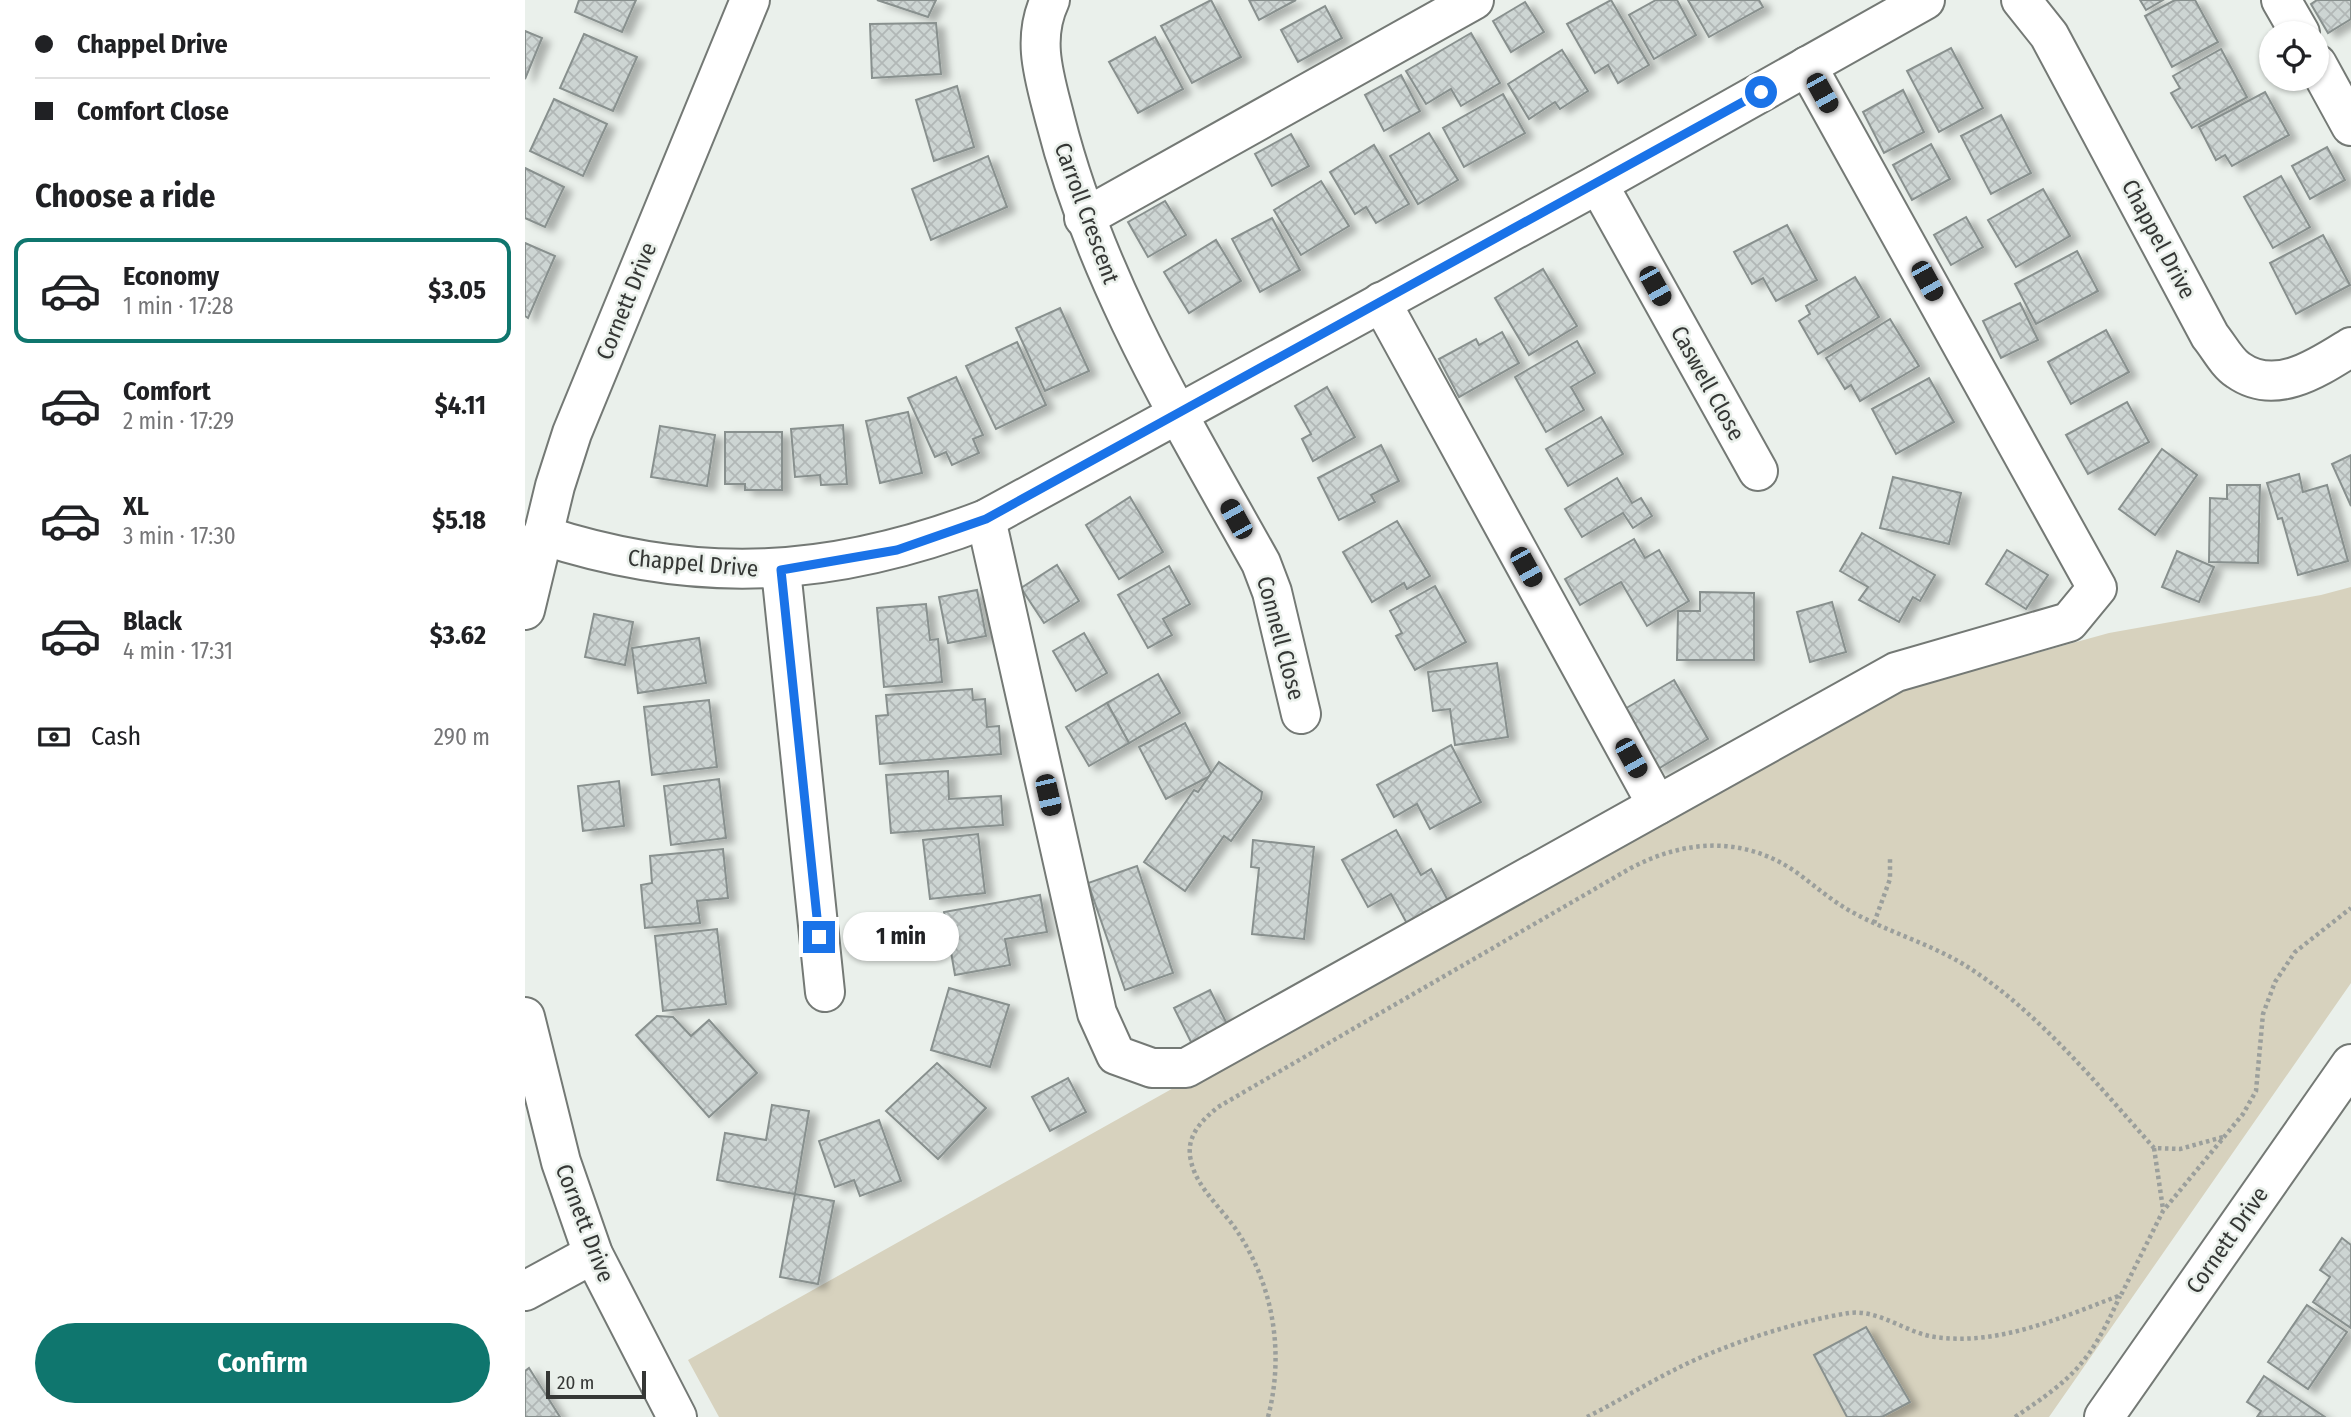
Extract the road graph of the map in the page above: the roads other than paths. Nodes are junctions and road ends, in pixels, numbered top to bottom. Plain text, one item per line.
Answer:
1 (750, 0) edge
2 (1050, 0) edge
3 (1474, 0) edge
4 (1924, 0) edge
5 (2021, 0) edge
6 (2281, 0) edge
7 (2293, 21) edge
8 (1807, 66) junction
9 (2329, 86) edge
10 (2351, 126) edge
11 (1598, 184) junction
12 (1084, 218) junction
13 (1381, 302) junction
14 (2351, 347) edge
15 (1179, 415) junction
16 (1758, 471) dead end
17 (986, 519) junction
18 (542, 535) junction
19 (781, 570) junction
20 (525, 610) edge
21 (1301, 714) dead end
22 (1657, 805) junction
23 (825, 992) dead end
24 (525, 1017) edge
25 (2351, 1064) edge
26 (593, 1254) junction
27 (525, 1290) edge
28 (677, 1417) edge
29 (2104, 1417) edge

1 - 18 street, Cornett Drive
2 - 12 street, Carroll Crescent
3 - 12 street
4 - 8 street, Chappel Drive
5 - 14 street, Chappel Drive
6 - 7 street
8 - 11 street, Chappel Drive
8 - 22 street
9 - 10 street
11 - 13 street, Chappel Drive
11 - 16 street, Caswell Close
12 - 15 street, Carroll Crescent
13 - 15 street, Chappel Drive
13 - 22 street
15 - 17 street, Chappel Drive
15 - 21 street, Connell Close
17 - 19 street, Chappel Drive
17 - 22 street
18 - 19 street, Chappel Drive
18 - 20 street, Cornett Drive
19 - 23 street
24 - 26 street, Cornett Drive
25 - 29 street, Cornett Drive
26 - 27 street
26 - 28 street, Cornett Drive

